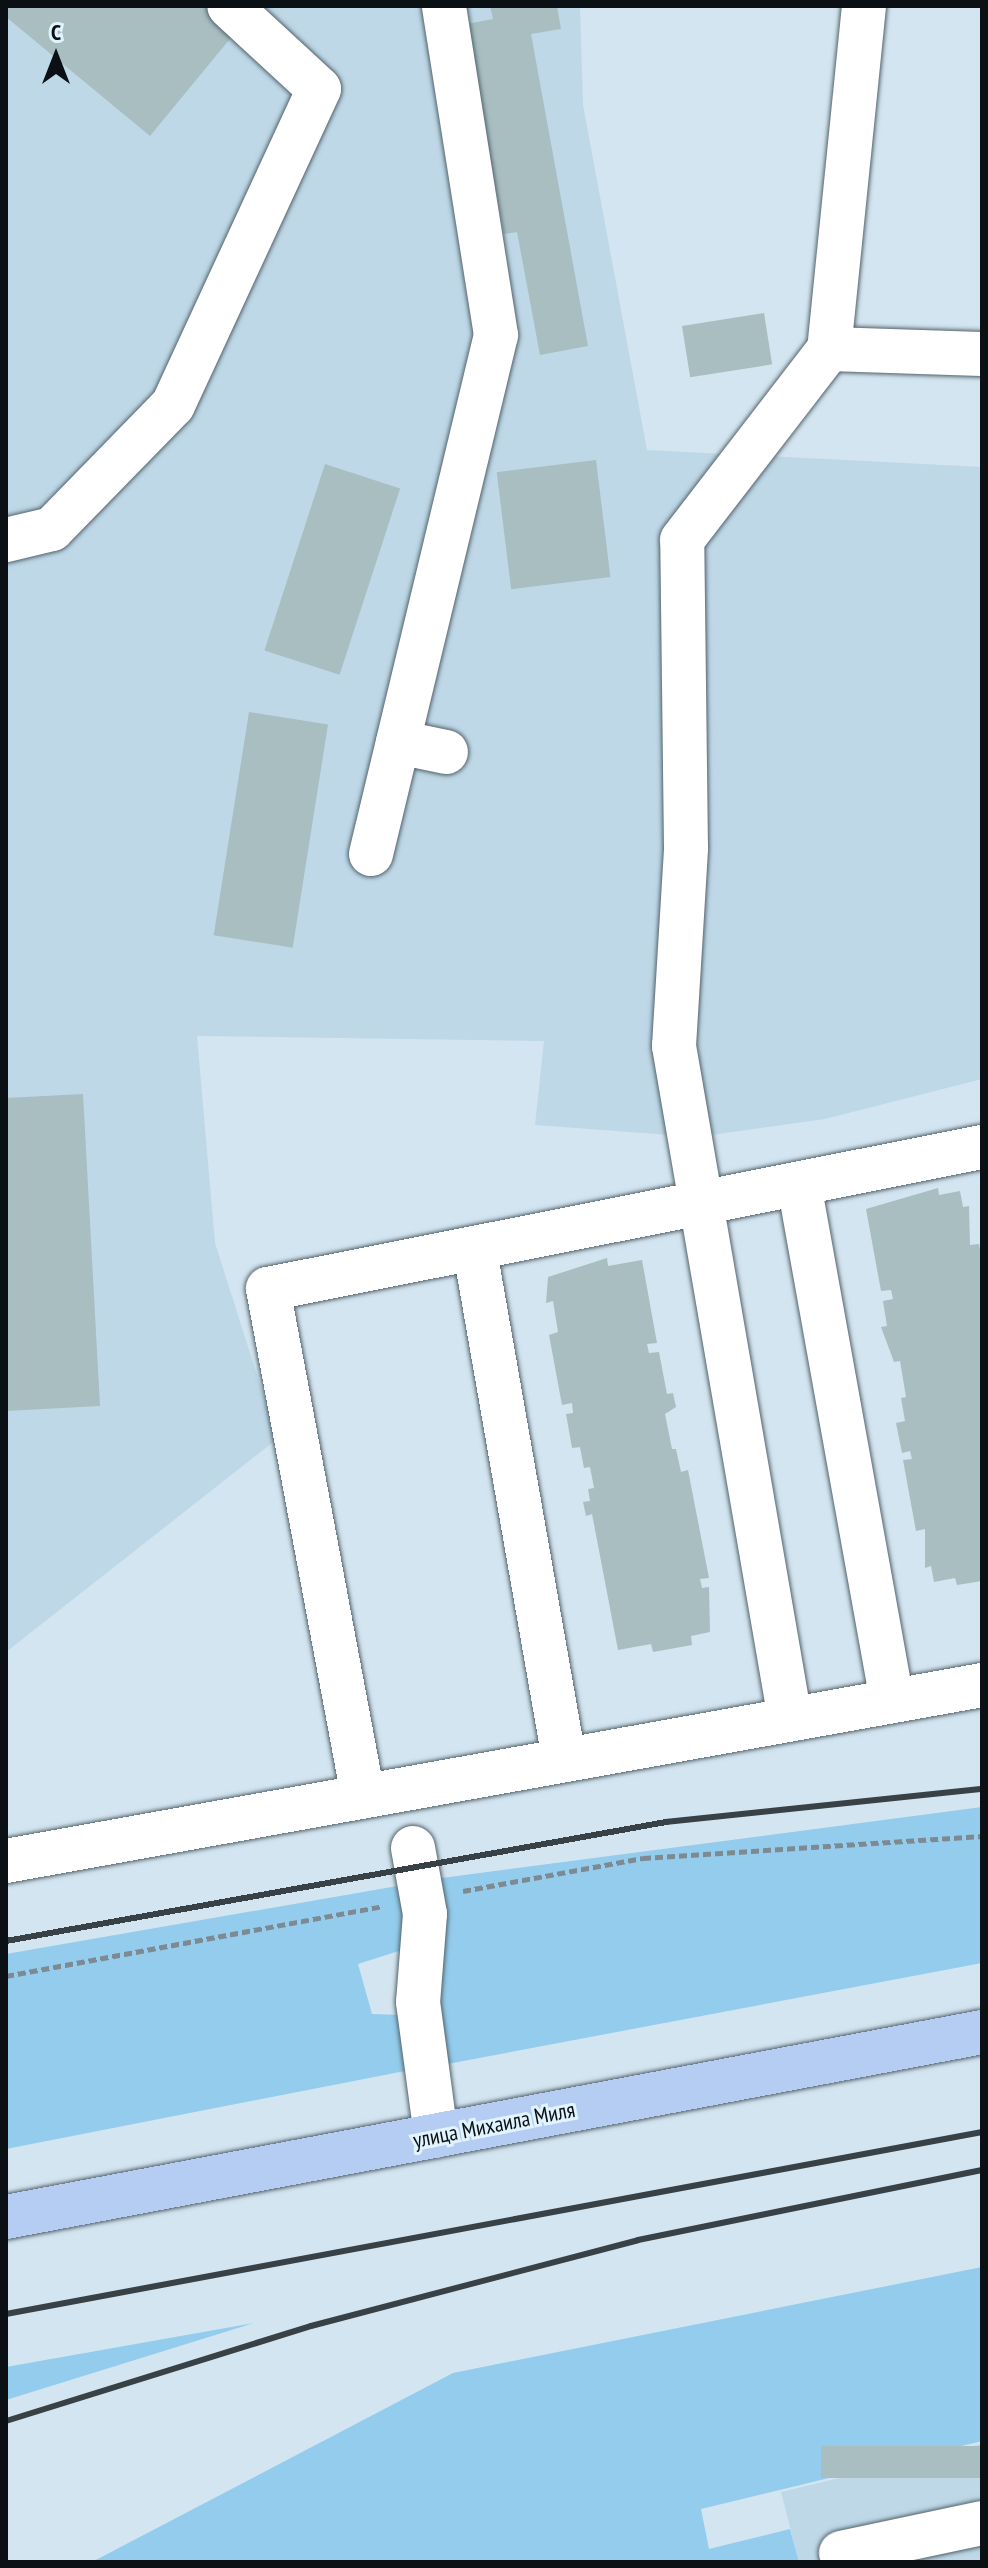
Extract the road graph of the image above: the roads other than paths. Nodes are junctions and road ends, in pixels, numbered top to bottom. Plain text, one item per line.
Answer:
1 (229, 6) edge
2 (444, 6) edge
3 (864, 6) edge
4 (829, 349) junction
5 (982, 354) edge
6 (6, 540) edge
7 (398, 742) junction
8 (446, 752) dead end
9 (371, 854) dead end
10 (982, 1147) edge
11 (799, 1184) junction
12 (701, 1208) junction
13 (475, 1251) junction
14 (982, 1685) edge
15 (892, 1701) junction
16 (790, 1719) junction
17 (564, 1759) junction
18 (363, 1796) junction
19 (413, 1848) dead end
20 (6, 1861) edge
21 (982, 2032) edge
22 (436, 2136) junction
23 (6, 2217) edge
24 (982, 2523) edge
25 (841, 2553) dead end

1 - 6 lane
2 - 7 lane
3 - 4 lane
4 - 5 lane
4 - 12 lane
7 - 8 lane
7 - 9 lane
10 - 11 lane
11 - 12 lane
11 - 15 lane
12 - 13 lane
12 - 16 lane
13 - 17 lane
13 - 18 lane
14 - 15 lane
15 - 16 lane
16 - 17 lane
17 - 18 lane
18 - 20 lane
19 - 22 lane
21 - 22 main road, улица Михаила Миля
22 - 23 main road, улица Михаила Миля
24 - 25 lane

